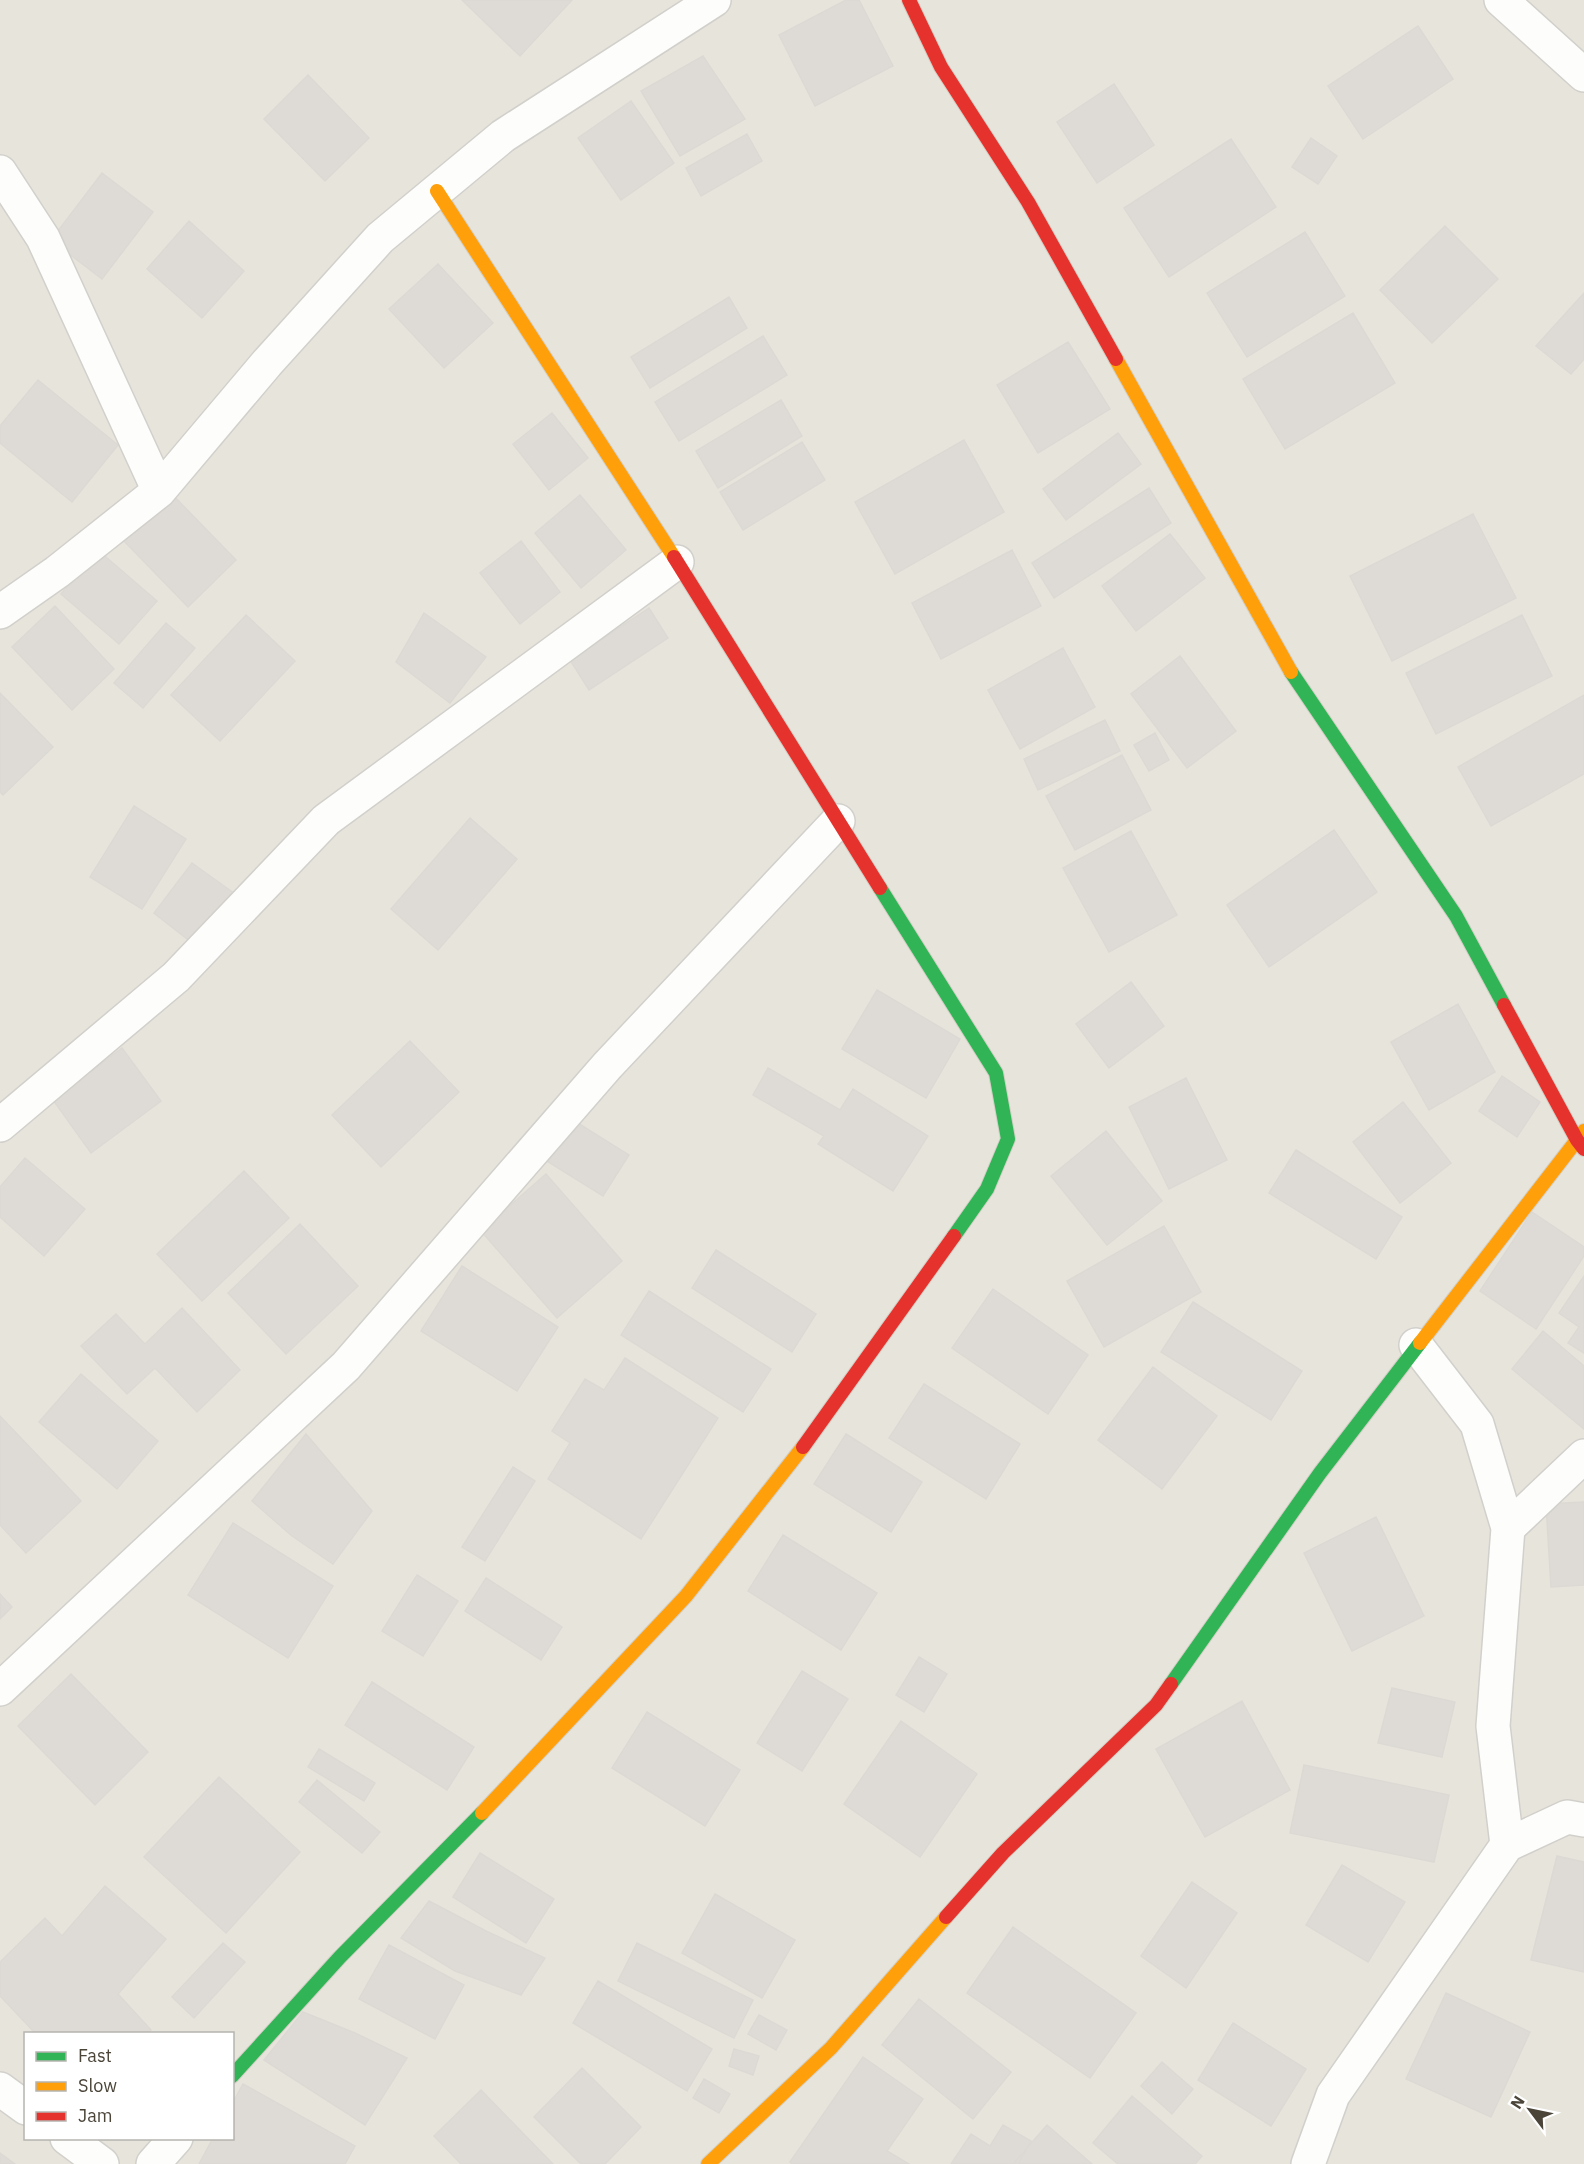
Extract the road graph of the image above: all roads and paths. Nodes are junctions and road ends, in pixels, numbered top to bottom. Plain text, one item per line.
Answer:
1 (714, 0) edge
2 (909, 0) edge
3 (1501, 0) edge
4 (1584, 75) edge
5 (0, 172) edge
6 (437, 192) junction
7 (159, 491) junction
8 (677, 562) junction
9 (0, 612) edge
10 (838, 821) junction
11 (0, 1125) edge
12 (1582, 1140) edge
13 (1416, 1345) junction
14 (1584, 1456) edge
15 (1508, 1528) junction
16 (0, 1689) edge
17 (1584, 1820) edge
18 (1507, 1845) junction
19 (234, 2074) edge
20 (0, 2089) edge
21 (1332, 2095) junction
22 (24, 2107) edge
23 (68, 2140) edge
24 (175, 2140) edge
25 (102, 2164) edge
26 (153, 2164) edge
27 (708, 2164) edge
28 (1308, 2164) edge
29 (1334, 2164) edge

1 - 6 street
2 - 12 street
3 - 4 street
5 - 7 street
6 - 7 street
6 - 8 street
7 - 9 street
8 - 10 street
8 - 11 street
10 - 16 street
10 - 19 street
12 - 13 street
13 - 15 street
13 - 27 street
14 - 15 street
15 - 18 street
17 - 18 street
18 - 21 street
20 - 22 street
21 - 28 street
21 - 29 street
23 - 25 street
24 - 26 street

